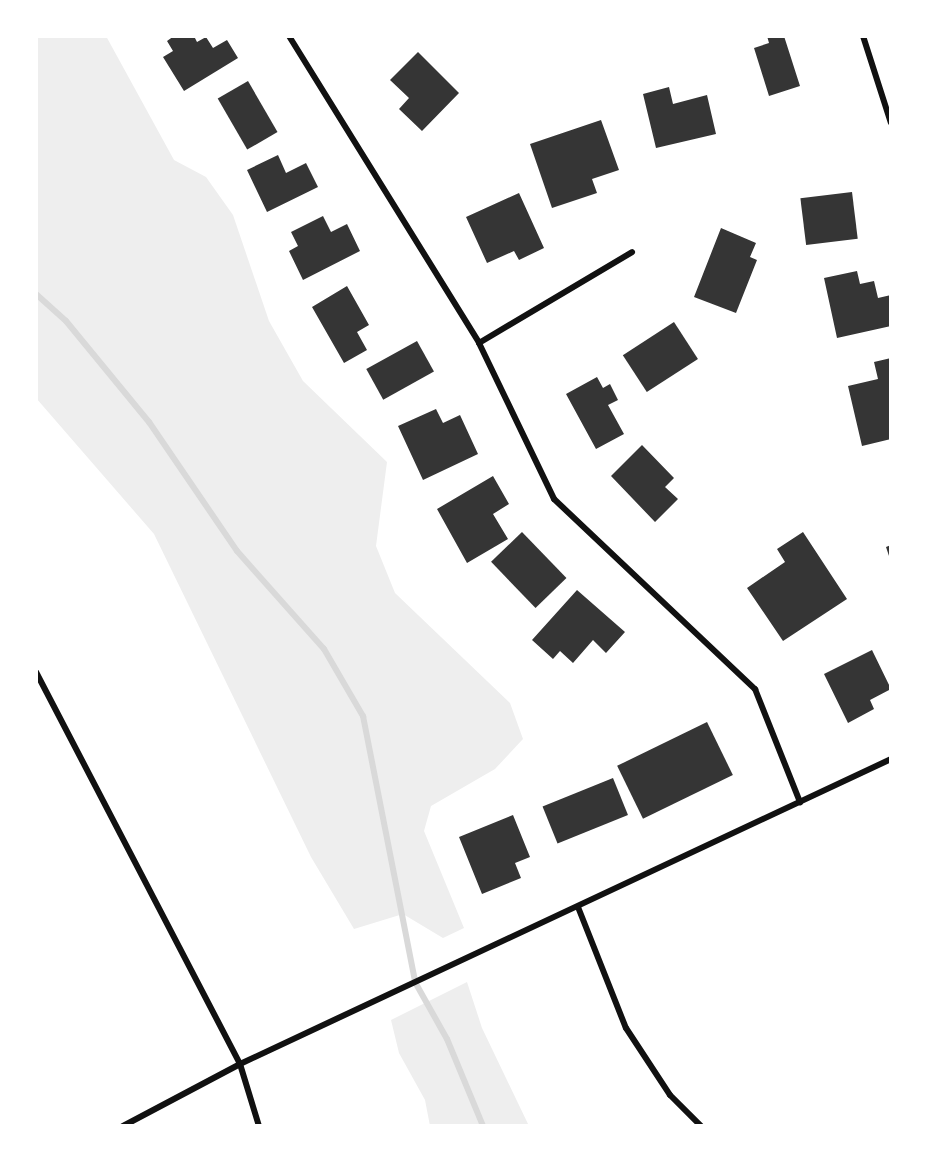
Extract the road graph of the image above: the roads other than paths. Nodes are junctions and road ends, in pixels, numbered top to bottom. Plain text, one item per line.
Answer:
1 (289, 36) edge
2 (863, 36) edge
3 (891, 123) edge
4 (632, 252) dead end
5 (478, 343) junction
6 (36, 672) edge
7 (891, 759) edge
8 (800, 802) junction
9 (578, 907) junction
10 (240, 1064) junction
11 (123, 1126) edge
12 (259, 1126) edge
13 (701, 1126) edge

1 - 5 street
2 - 3 street
4 - 5 street
5 - 8 street
6 - 10 street
7 - 8 street
8 - 9 street
9 - 10 street
9 - 13 street
10 - 11 street
10 - 12 street

